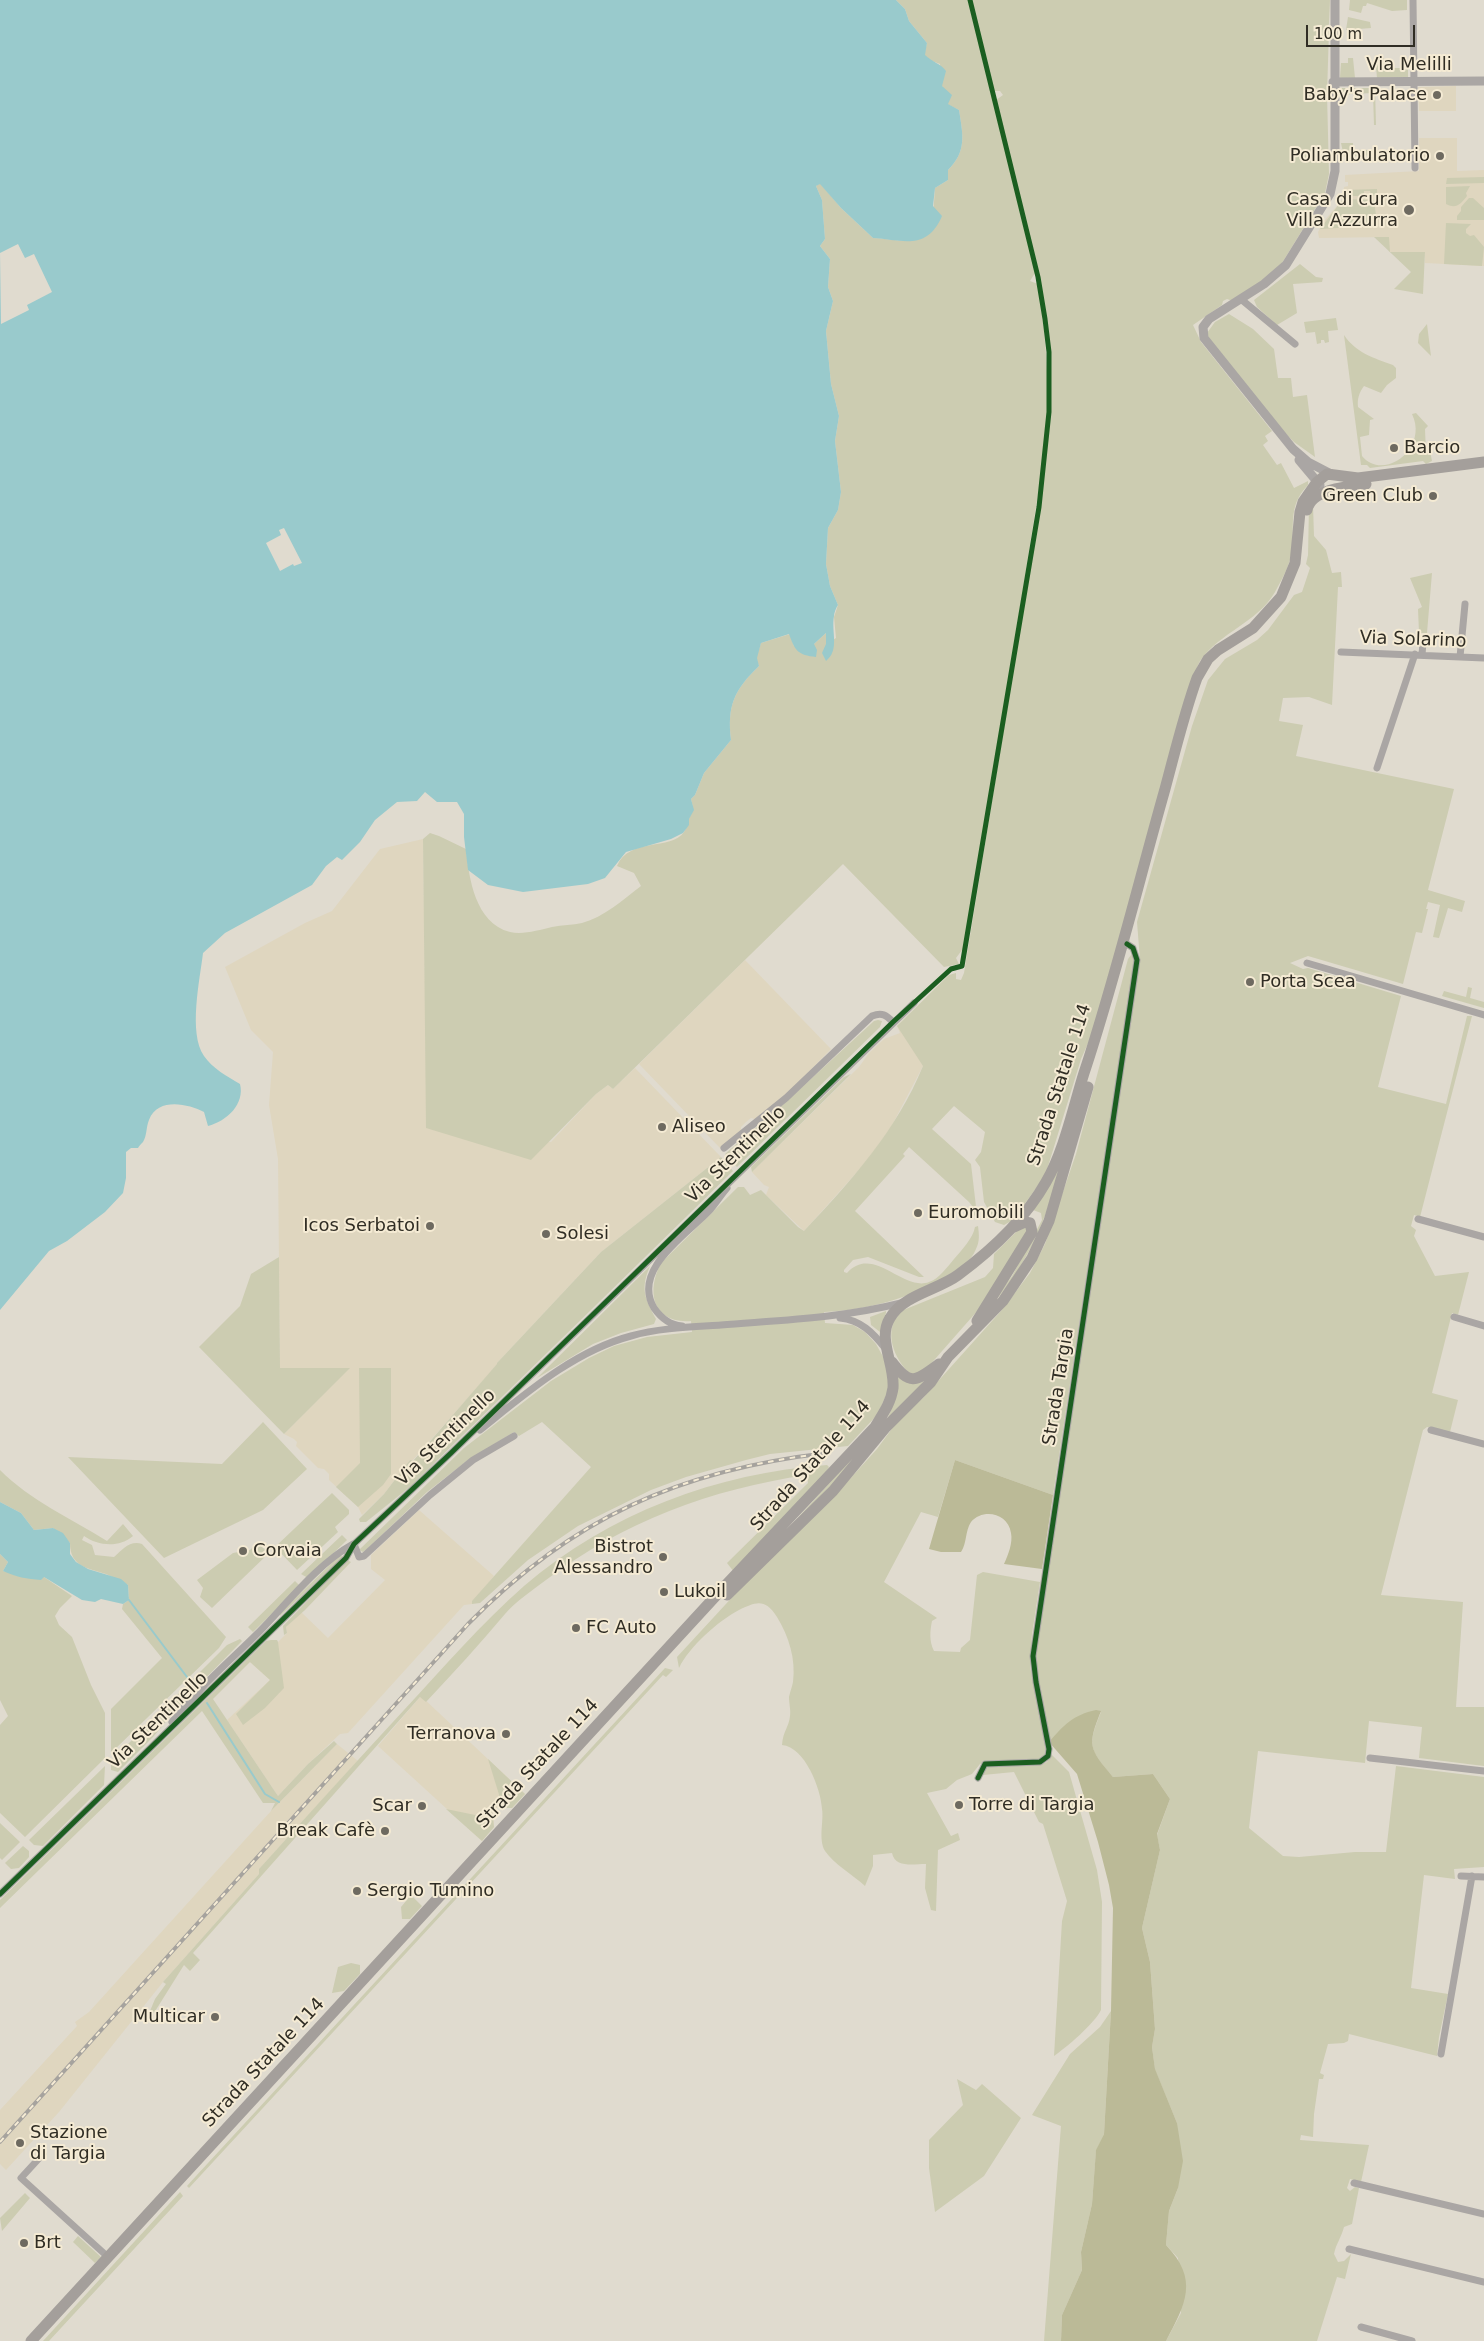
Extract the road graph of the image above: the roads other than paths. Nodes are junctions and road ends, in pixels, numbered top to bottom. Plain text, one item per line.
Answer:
1 (1412, 0) edge
2 (1337, 2) edge
3 (1414, 81) junction
4 (1484, 81) edge
5 (1333, 82) junction
6 (1415, 168) dead end
7 (1242, 300) junction
8 (1295, 344) dead end
9 (1293, 449) junction
10 (1484, 462) edge
11 (1484, 470) edge
12 (1326, 482) junction
13 (1465, 604) dead end
14 (1423, 642) dead end
15 (1341, 652) dead end
16 (1418, 655) junction
17 (1460, 657) junction
18 (1484, 658) edge
19 (1377, 768) dead end
20 (1127, 944) junction
21 (1307, 963) dead end
22 (914, 1003) dead end
23 (1484, 1015) edge
24 (893, 1022) junction
25 (724, 1148) dead end
26 (740, 1170) junction
27 (1418, 1219) dead end
28 (1012, 1227) junction
29 (1484, 1237) edge
30 (907, 1302) junction
31 (825, 1317) junction
32 (1454, 1317) dead end
33 (1484, 1326) edge
34 (692, 1327) junction
35 (969, 1335) junction
36 (890, 1356) junction
37 (948, 1358) junction
38 (532, 1375) junction
39 (537, 1385) junction
40 (1431, 1430) dead end
41 (514, 1436) dead end
42 (1484, 1444) edge
43 (451, 1453) junction
44 (354, 1544) junction
45 (272, 1618) junction
46 (278, 1624) junction
47 (258, 1633) junction
48 (264, 1638) junction
49 (154, 1744) junction
50 (1370, 1758) dead end
51 (1484, 1771) edge
52 (978, 1778) dead end
53 (1462, 1876) dead end
54 (1472, 1876) junction
55 (1484, 1877) edge
56 (0, 1894) edge
57 (1442, 2054) dead end
58 (43, 2154) dead end
59 (1354, 2183) dead end
60 (1484, 2214) edge
61 (1349, 2249) dead end
62 (108, 2257) junction
63 (1484, 2282) edge
64 (1361, 2327) dead end
65 (31, 2341) edge
66 (39, 2341) edge
67 (1412, 2341) edge

1 - 3 street
2 - 5 street
3 - 4 street, Via Melilli
3 - 5 street, Via Melilli
3 - 6 street
5 - 7 street
7 - 8 street
7 - 9 street
9 - 12 street
9 - 12 street
10 - 12 main road
11 - 12 main road
12 - 20 main road, Strada Statale 114
12 - 28 main road, Strada Statale 114
13 - 17 street
14 - 16 street
15 - 16 street, Via Solarino
16 - 17 street, Via Solarino
16 - 19 street
17 - 18 street, Via Solarino
20 - 35 main road, Strada Statale 114
20 - 52 street, Strada Targia
21 - 23 street
22 - 24 street, Via Stentinello
24 - 25 street
24 - 26 street, Via Stentinello
26 - 34 street
26 - 38 street, Via Stentinello
27 - 29 street
28 - 30 main road, Strada Statale 114
28 - 35 main road
30 - 31 street
30 - 36 main road, Strada Statale 114
31 - 34 street
31 - 36 street
32 - 33 street
34 - 39 street
35 - 37 main road, Strada Statale 114
36 - 37 main road
36 - 62 main road, Strada Statale 114
37 - 66 main road, Strada Statale 114
38 - 39 street
38 - 43 street, Via Stentinello
39 - 43 street
40 - 42 street
41 - 44 street
43 - 44 street, Via Stentinello
44 - 45 street
44 - 46 street, Via Stentinello
45 - 46 street
45 - 47 street
46 - 48 street, Via Stentinello
47 - 48 street
47 - 49 street
48 - 49 street, Via Stentinello
49 - 56 street, Via Stentinello
50 - 51 street
53 - 54 street
54 - 55 street
54 - 57 street
58 - 62 street
59 - 60 street
61 - 63 street
62 - 65 main road, Strada Statale 114
64 - 67 street

